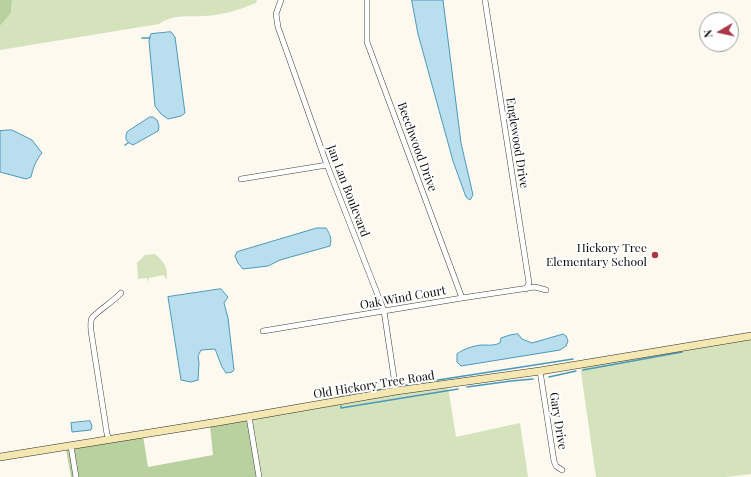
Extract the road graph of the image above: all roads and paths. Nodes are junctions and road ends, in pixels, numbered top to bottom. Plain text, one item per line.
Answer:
1 (281, 0) edge
2 (367, 0) edge
3 (485, 0) edge
4 (327, 165) junction
5 (241, 179) dead end
6 (526, 289) junction
7 (546, 290) dead end
8 (121, 293) dead end
9 (462, 298) junction
10 (384, 312) junction
11 (263, 331) dead end
12 (751, 336) edge
13 (540, 371) junction
14 (396, 392) junction
15 (249, 417) junction
16 (109, 440) junction
17 (71, 446) junction
18 (0, 457) edge
19 (562, 470) dead end
20 (76, 477) edge
21 (259, 477) edge

1 - 4 street, Jan Lan Boulevard
2 - 9 street, Beechwood Drive
3 - 6 street, Englewood Drive
4 - 5 street
4 - 10 street, Jan Lan Boulevard
6 - 7 street, Oak Wind Court
6 - 9 street, Oak Wind Court
8 - 16 street
9 - 10 street, Oak Wind Court
10 - 11 street, Oak Wind Court
10 - 14 street, Jan Lan Boulevard
12 - 13 street, Old Hickory Tree Road
13 - 14 street, Old Hickory Tree Road
13 - 19 street, Gary Drive
14 - 15 street, Old Hickory Tree Road
15 - 16 street, Old Hickory Tree Road
15 - 21 street
16 - 17 street, Old Hickory Tree Road
17 - 18 street, Old Hickory Tree Road
17 - 20 street

